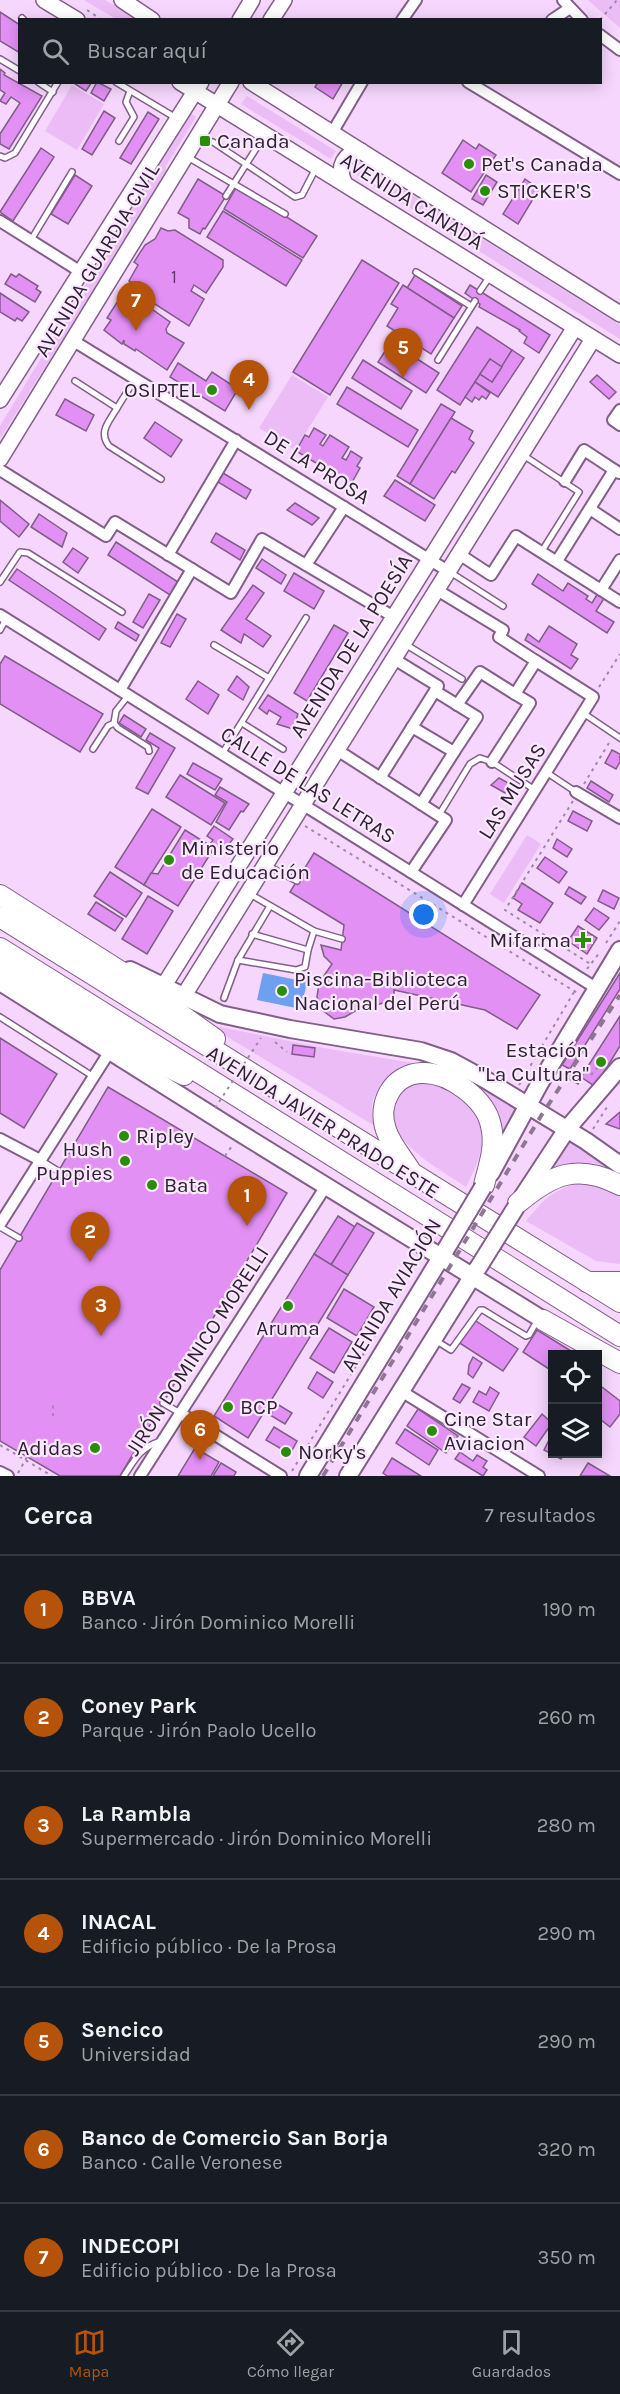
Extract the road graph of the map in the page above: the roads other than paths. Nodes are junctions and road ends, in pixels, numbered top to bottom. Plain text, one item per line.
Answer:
1 (44, 0) edge
2 (123, 0) edge
3 (252, 0) edge
4 (284, 0) edge
5 (416, 0) edge
6 (566, 4) edge
7 (74, 18) edge
8 (149, 18) edge
9 (241, 18) edge
10 (272, 18) edge
11 (403, 18) edge
12 (554, 18) edge
13 (580, 18) edge
14 (602, 36) edge
15 (620, 50) edge
16 (0, 59) edge
17 (18, 70) edge
18 (41, 84) edge
19 (57, 84) edge
20 (119, 84) edge
21 (230, 84) edge
22 (254, 84) edge
23 (361, 84) edge
24 (474, 84) edge
25 (198, 87) edge
26 (130, 91) junction
27 (53, 92) junction
28 (216, 105) junction
29 (178, 119) junction
30 (332, 133) junction
31 (264, 135) junction
32 (119, 141) dead end
33 (213, 142) dead end
34 (362, 152) junction
35 (185, 155) junction
36 (0, 156) edge
37 (246, 164) junction
38 (317, 166) junction
39 (72, 172) dead end
40 (620, 174) edge
41 (344, 182) junction
42 (234, 183) junction
43 (226, 196) dead end
44 (285, 214) dead end
45 (0, 221) edge
46 (31, 240) junction
47 (81, 272) junction
48 (416, 272) dead end
49 (491, 275) junction
50 (480, 291) dead end
51 (620, 314) edge
52 (575, 327) junction
53 (593, 339) junction
54 (72, 340) junction
55 (620, 355) edge
56 (438, 360) dead end
57 (135, 379) junction
58 (75, 381) dead end
59 (0, 400) edge
60 (117, 408) junction
61 (620, 410) edge
62 (620, 425) edge
63 (236, 440) junction
64 (522, 454) junction
65 (0, 459) edge
66 (0, 470) edge
67 (617, 472) edge
68 (161, 479) dead end
69 (565, 481) junction
70 (344, 507) junction
71 (590, 509) junction
72 (620, 529) edge
73 (542, 551) junction
74 (459, 554) junction
75 (168, 555) junction
76 (430, 560) junction
77 (620, 560) edge
78 (557, 561) junction
79 (306, 565) junction
80 (192, 569) junction
81 (448, 571) junction
82 (3, 572) edge
83 (0, 582) edge
84 (437, 590) junction
85 (601, 590) junction
86 (620, 602) edge
87 (503, 606) dead end
88 (122, 612) dead end
89 (3, 617) edge
90 (306, 618) dead end
91 (394, 618) junction
92 (0, 630) edge
93 (404, 643) junction
94 (214, 645) dead end
95 (394, 659) junction
96 (536, 661) junction
97 (269, 678) junction
98 (462, 679) dead end
99 (435, 691) junction
100 (124, 692) junction
101 (515, 694) junction
102 (457, 705) junction
103 (583, 713) junction
104 (114, 723) junction
105 (242, 723) junction
106 (412, 727) junction
107 (617, 736) edge
108 (93, 748) dead end
109 (283, 749) dead end
110 (337, 750) junction
111 (149, 751) dead end
112 (454, 752) junction
113 (222, 754) junction
114 (492, 762) junction
115 (546, 772) junction
116 (381, 778) junction
117 (535, 790) junction
118 (577, 792) joint
119 (284, 793) junction
120 (303, 804) junction
121 (421, 804) junction
122 (620, 818) edge
123 (446, 820) junction
124 (266, 864) junction
125 (411, 872) junction
126 (234, 874) junction
127 (297, 881) dead end
128 (0, 888) edge
129 (250, 890) junction
130 (0, 896) edge
131 (463, 905) junction
132 (270, 906) junction
133 (0, 917) edge
134 (314, 931) junction
135 (252, 934) junction
136 (342, 939) dead end
137 (0, 948) edge
138 (308, 950) junction
139 (620, 950) edge
140 (238, 960) junction
141 (0, 968) edge
142 (0, 982) edge
143 (163, 987) junction
144 (587, 993) junction
145 (183, 997) junction
146 (224, 998) dead end
147 (0, 1017) edge
148 (110, 1051) junction
149 (620, 1066) edge
150 (94, 1077) junction
151 (267, 1085) junction
152 (234, 1094) junction
153 (523, 1103) junction
154 (567, 1129) junction
155 (0, 1139) edge
156 (40, 1161) junction
157 (620, 1165) edge
158 (58, 1171) dead end
159 (415, 1177) junction
160 (620, 1185) edge
161 (326, 1186) junction
162 (483, 1186) junction
163 (517, 1205) junction
164 (0, 1225) edge
165 (19, 1238) dead end
166 (443, 1253) junction
167 (475, 1272) junction
168 (587, 1282) junction
169 (620, 1282) edge
170 (620, 1302) edge
171 (542, 1318) junction
172 (620, 1336) edge
173 (433, 1339) junction
174 (590, 1350) edge
175 (602, 1358) edge
176 (620, 1363) edge
177 (620, 1370) edge
178 (401, 1391) junction
179 (163, 1403) dead end
180 (180, 1413) junction
181 (163, 1440) junction
182 (521, 1465) junction
183 (0, 1472) edge
184 (8, 1476) edge
185 (124, 1476) edge
186 (140, 1476) edge
187 (281, 1476) edge
188 (308, 1476) edge
189 (348, 1476) edge
190 (514, 1476) edge
191 (539, 1476) edge

1 - 7 main road
2 - 8 main road
3 - 9 main road
4 - 10 main road
5 - 11 street
6 - 12 street
6 - 13 street
14 - 15 street
16 - 17 lane
18 - 27 lane
19 - 27 lane
20 - 26 lane
21 - 28 main road, AVENIDA GUARDIA CIVIL
22 - 30 main road, AVENIDA CANADÁ
23 - 30 street
24 - 40 street
25 - 28 main road, AVENIDA CANADÁ
25 - 29 main road, AVENIDA GUARDIA CIVIL
26 - 29 lane
26 - 32 lane
27 - 36 lane
28 - 31 main road, AVENIDA CANADÁ
28 - 35 main road, AVENIDA GUARDIA CIVIL
29 - 47 main road, AVENIDA GUARDIA CIVIL
30 - 34 main road, AVENIDA CANADÁ
31 - 37 lane
31 - 38 main road, AVENIDA CANADÁ
33 - 37 lane
34 - 41 main road
34 - 51 main road, AVENIDA CANADÁ
35 - 42 lane
35 - 54 main road, AVENIDA GUARDIA CIVIL
37 - 38 lane
37 - 42 lane
38 - 41 main road, AVENIDA CANADÁ
39 - 46 lane
41 - 49 main road, AVENIDA CANADÁ
42 - 43 lane
42 - 44 lane
45 - 46 street
46 - 47 street
47 - 59 main road, AVENIDA GUARDIA CIVIL
48 - 56 lane
49 - 50 lane
49 - 52 main road, AVENIDA CANADÁ
52 - 53 main road, AVENIDA CANADÁ
52 - 76 main road, AVENIDA DE LA POESÍA
53 - 55 main road, AVENIDA CANADÁ
53 - 64 main road, AVENIDA DE LA POESÍA
54 - 57 street, DE LA PROSA
54 - 65 main road, AVENIDA GUARDIA CIVIL
57 - 60 lane
57 - 63 street, DE LA PROSA
58 - 60 lane
60 - 68 lane
61 - 62 street
63 - 70 street, DE LA PROSA
63 - 75 street
64 - 69 lane
64 - 74 main road, AVENIDA DE LA POESÍA
66 - 75 street
67 - 69 street
67 - 71 street
69 - 73 lane
70 - 76 street, DE LA PROSA
70 - 79 street
71 - 72 street
71 - 78 street
73 - 74 street
73 - 78 street
74 - 81 main road, AVENIDA DE LA POESÍA
75 - 80 street
76 - 81 street, DE LA PROSA
76 - 91 main road, AVENIDA DE LA POESÍA
77 - 85 street
78 - 85 street
79 - 80 street
79 - 91 street
80 - 100 street
81 - 84 main road, AVENIDA DE LA POESÍA
81 - 87 lane
82 - 83 lane
82 - 88 lane
84 - 93 main road, AVENIDA DE LA POESÍA
84 - 96 street
85 - 86 street
89 - 92 lane
89 - 100 street, CALLE DE LAS LETRAS
90 - 97 lane
91 - 119 main road, AVENIDA DE LA POESÍA
93 - 95 main road, AVENIDA DE LA POESÍA
93 - 98 lane
94 - 97 lane
95 - 99 street
95 - 110 main road, AVENIDA DE LA POESÍA
96 - 101 street
96 - 103 street, LAS MUSAS
97 - 105 lane
99 - 102 street
99 - 106 street
100 - 104 lane
100 - 113 street, CALLE DE LAS LETRAS
101 - 102 street
101 - 114 street
102 - 112 street
103 - 107 lane
103 - 115 street, LAS MUSAS
104 - 108 lane
104 - 111 lane
105 - 109 lane
105 - 113 lane
106 - 112 street
106 - 116 street
110 - 116 street
110 - 120 main road, AVENIDA DE LA POESÍA
112 - 121 street
113 - 119 street, CALLE DE LAS LETRAS
114 - 117 lane
114 - 123 lane
115 - 117 street, LAS MUSAS
115 - 118 lane
116 - 121 street
117 - 131 street, LAS MUSAS
118 - 122 street
119 - 120 street, CALLE DE LAS LETRAS
119 - 126 main road, AVENIDA DE LA POESÍA
120 - 124 main road, AVENIDA DE LA POESÍA
120 - 125 street, CALLE DE LAS LETRAS
121 - 123 street
123 - 125 street
124 - 127 lane
124 - 129 main road, AVENIDA DE LA POESÍA
125 - 131 street, CALLE DE LAS LETRAS
126 - 129 main road
126 - 143 main road, AVENIDA DE LA POESÍA
128 - 143 main road, AVENIDA JAVIER PRADO ESTE
129 - 132 lane
129 - 145 main road, AVENIDA DE LA POESÍA
130 - 151 highway
131 - 144 street, CALLE DE LAS LETRAS
132 - 134 lane
132 - 135 lane
133 - 151 highway, AVENIDA JAVIER PRADO ESTE
134 - 136 lane
134 - 138 lane
135 - 138 lane
135 - 140 lane
137 - 152 highway, AVENIDA JAVIER PRADO ESTE
138 - 140 lane
139 - 144 main road, AVENIDA AVIACIÓN
140 - 146 lane
141 - 152 highway
142 - 148 main road
143 - 145 main road, AVENIDA JAVIER PRADO ESTE
144 - 153 main road, AVENIDA AVIACIÓN
145 - 153 main road, AVENIDA JAVIER PRADO ESTE
147 - 150 lane
148 - 150 street
148 - 161 main road
149 - 154 main road
150 - 156 street
151 - 159 highway, AVENIDA JAVIER PRADO ESTE
152 - 172 highway, AVENIDA JAVIER PRADO ESTE
153 - 154 main road, AVENIDA JAVIER PRADO ESTE
153 - 162 main road, AVENIDA AVIACIÓN
154 - 157 main road, AVENIDA JAVIER PRADO ESTE
154 - 163 main road
155 - 156 street
156 - 158 lane
156 - 164 street
159 - 162 highway
159 - 168 highway, AVENIDA JAVIER PRADO ESTE
160 - 163 highway
161 - 166 main road
161 - 180 street, JIRÓN DOMINICO MORELLI
162 - 166 main road, AVENIDA AVIACIÓN, bridge
163 - 167 main road, bridge
164 - 165 lane
166 - 167 main road
166 - 188 main road, AVENIDA AVIACIÓN
167 - 171 main road
167 - 173 main road
168 - 169 highway
168 - 170 highway, AVENIDA JAVIER PRADO ESTE
171 - 173 lane
171 - 174 main road
171 - 176 highway
173 - 178 main road
175 - 177 main road
178 - 182 street
178 - 189 main road
179 - 180 lane
180 - 181 street, JIRÓN DOMINICO MORELLI
180 - 187 street
181 - 185 lane
181 - 186 street, JIRÓN DOMINICO MORELLI
182 - 190 street
182 - 191 street
183 - 184 street

